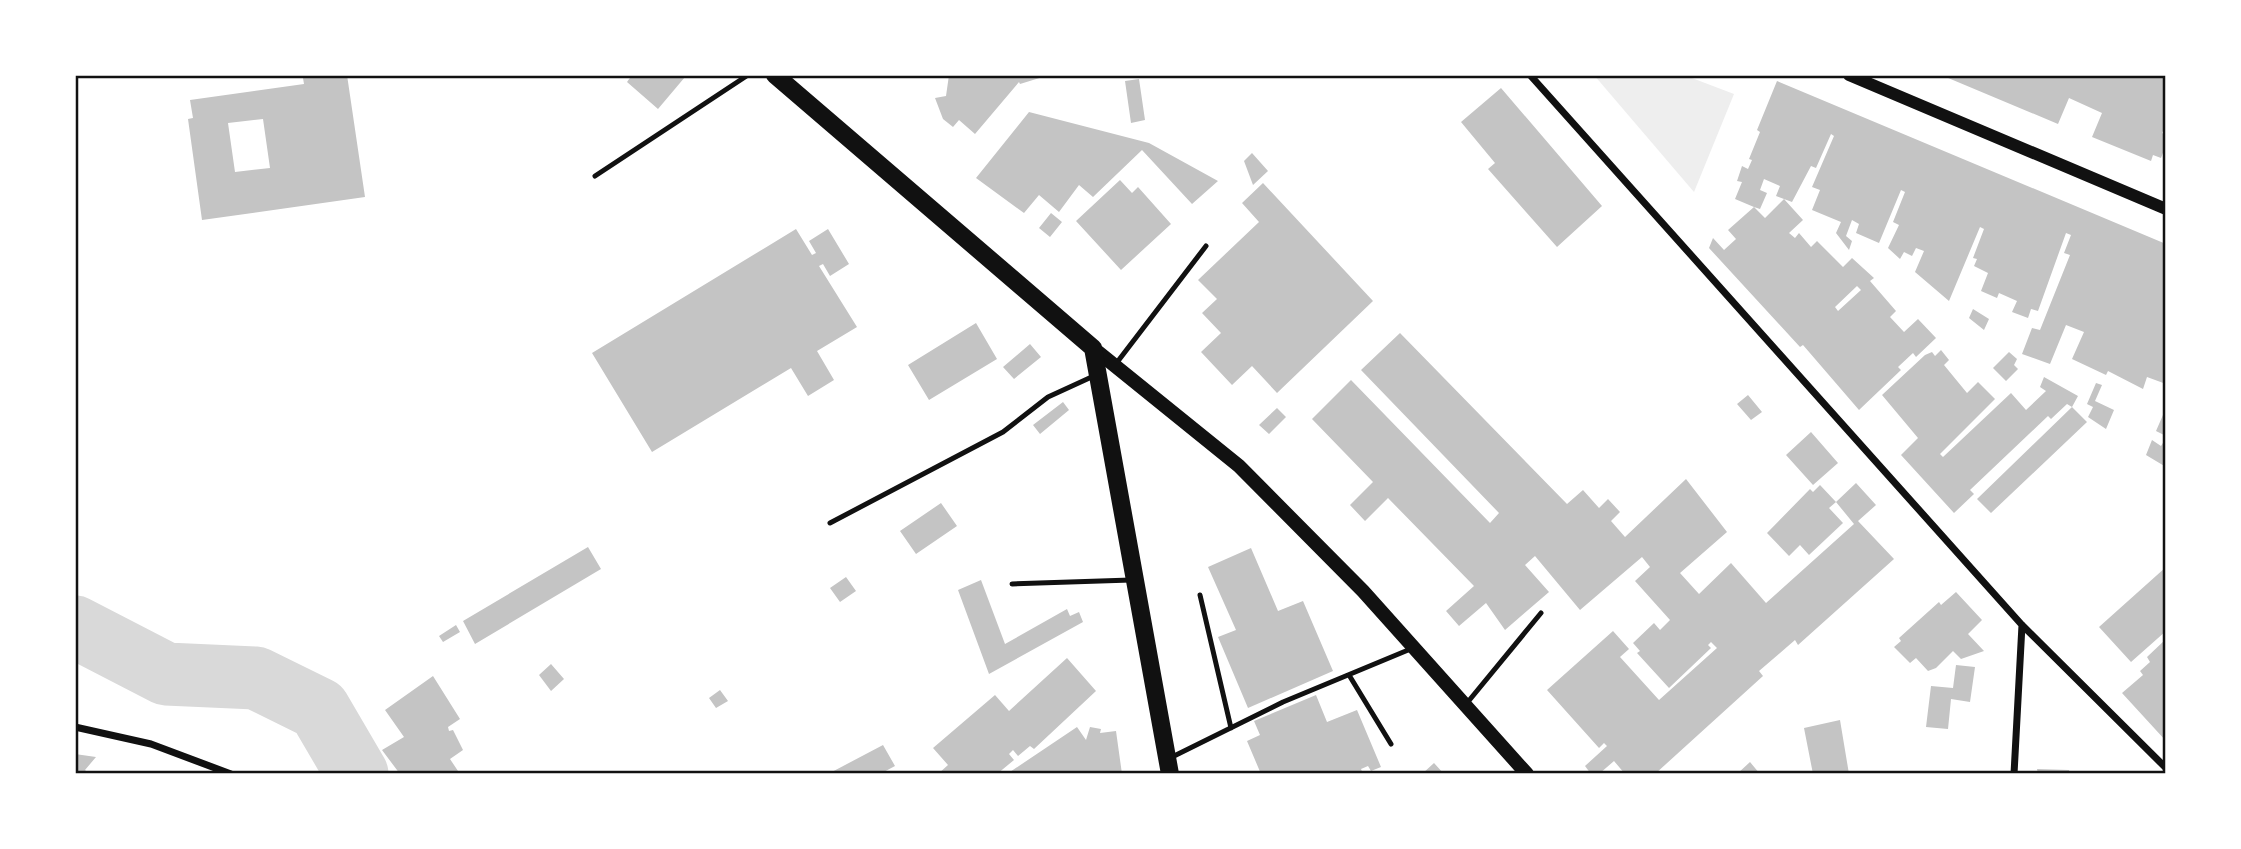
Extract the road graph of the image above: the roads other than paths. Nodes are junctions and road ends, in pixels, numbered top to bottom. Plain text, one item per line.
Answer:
1 (748, 75) edge
2 (775, 75) edge
3 (1530, 75) edge
4 (1849, 75) edge
5 (595, 176) dead end
6 (2166, 209) edge
7 (1206, 246) dead end
8 (1093, 348) junction
9 (1115, 366) junction
10 (1098, 374) junction
11 (830, 523) dead end
12 (1135, 580) junction
13 (1012, 584) dead end
14 (1200, 595) dead end
15 (1541, 613) dead end
16 (2022, 625) junction
17 (1414, 648) junction
18 (1349, 675) junction
19 (1466, 705) junction
20 (75, 727) edge
21 (1231, 728) junction
22 (1391, 744) dead end
23 (1168, 767) edge
24 (2166, 768) edge
25 (230, 774) edge
26 (1527, 774) edge
27 (2014, 774) edge

1 - 5 lane
2 - 8 main road
3 - 16 street
4 - 6 street
7 - 9 lane
8 - 9 main road
8 - 10 main road
9 - 17 main road
10 - 11 lane
10 - 12 main road
12 - 13 lane
12 - 23 main road
14 - 21 lane
15 - 19 lane
16 - 24 street
16 - 27 street
17 - 18 lane
17 - 19 main road
18 - 21 lane
18 - 22 lane
19 - 26 main road
20 - 25 street
21 - 23 lane

